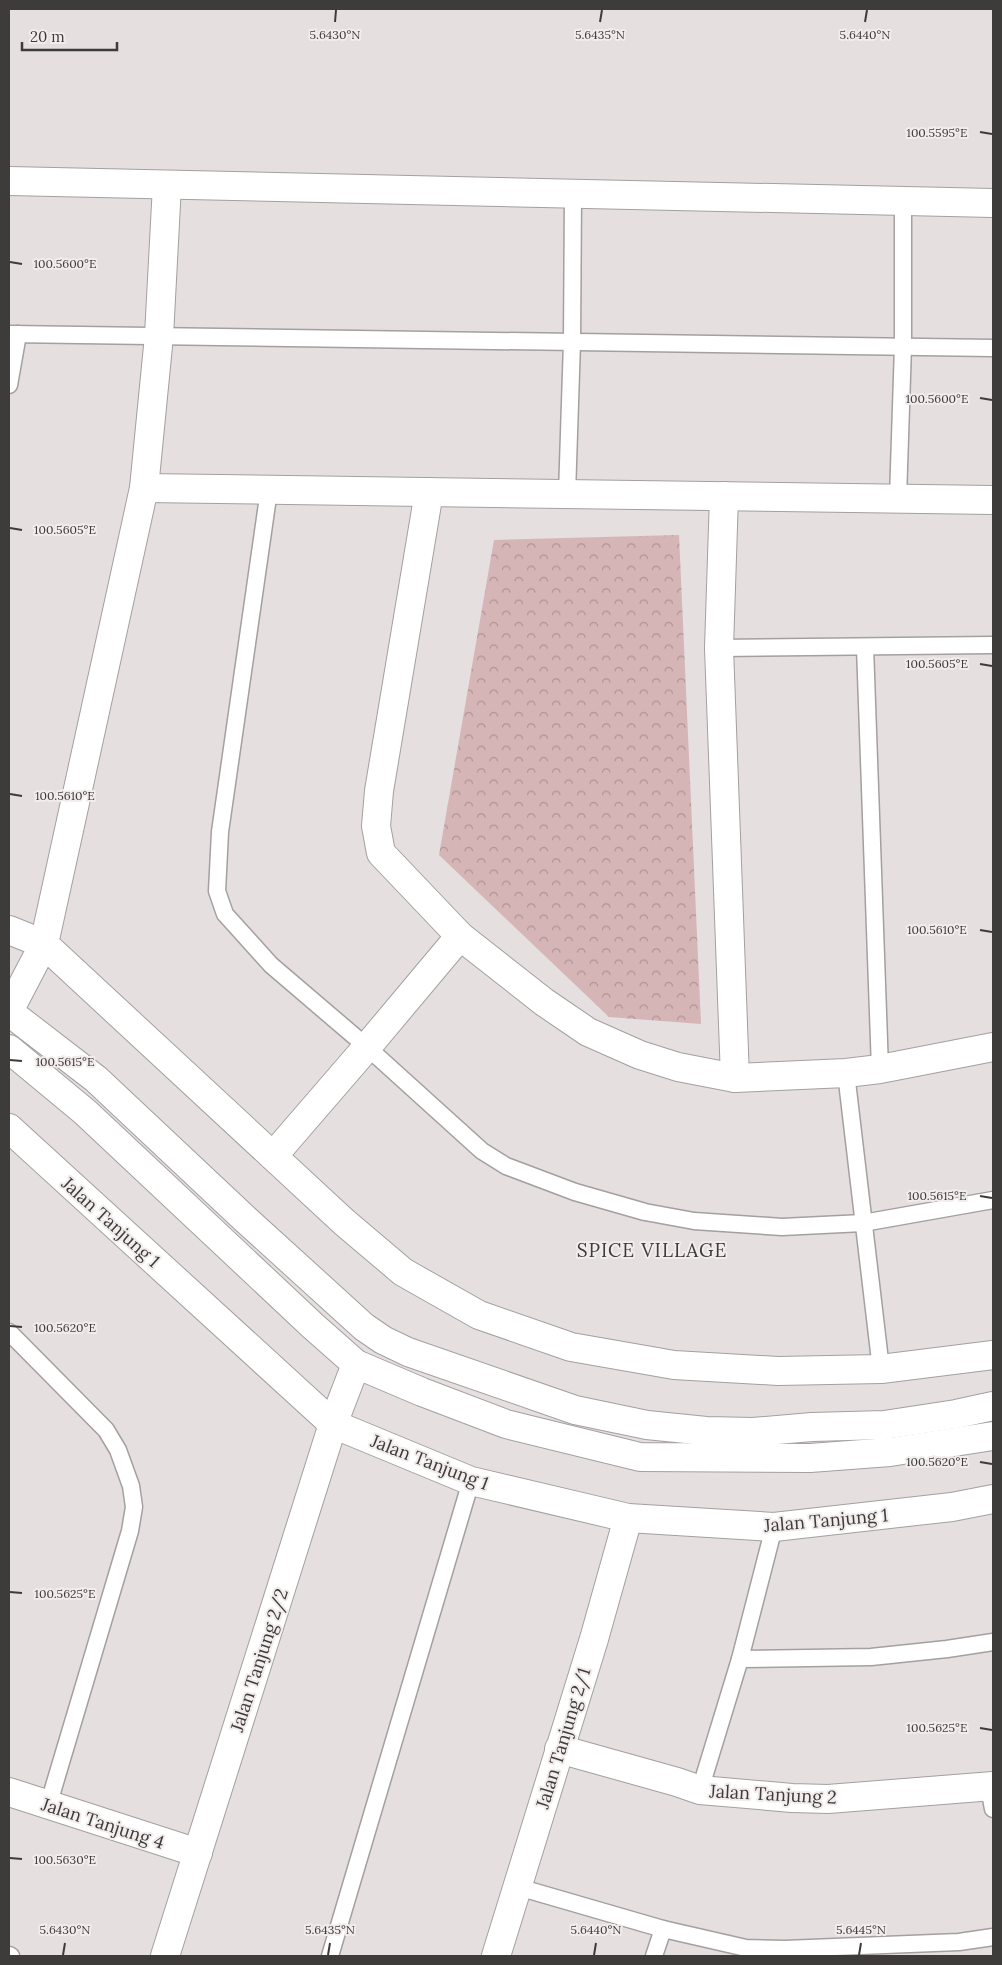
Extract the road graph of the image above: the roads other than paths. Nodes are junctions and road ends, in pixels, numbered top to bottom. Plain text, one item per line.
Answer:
1 (9, 181) edge
2 (167, 184) junction
3 (573, 194) junction
4 (903, 201) junction
5 (993, 203) edge
6 (14, 334) edge
7 (159, 336) junction
8 (572, 342) junction
9 (903, 346) junction
10 (993, 348) edge
11 (9, 385) edge
12 (144, 488) junction
13 (269, 490) junction
14 (429, 492) junction
15 (567, 494) junction
16 (724, 496) junction
17 (898, 498) junction
18 (993, 500) edge
19 (993, 646) edge
20 (865, 647) junction
21 (719, 648) junction
22 (9, 930) edge
23 (460, 936) junction
24 (44, 944) junction
25 (9, 1012) edge
26 (367, 1047) junction
27 (993, 1047) edge
28 (9, 1050) edge
29 (880, 1069) junction
30 (846, 1073) junction
31 (735, 1078) junction
32 (9, 1128) edge
33 (273, 1156) junction
34 (993, 1200) edge
35 (864, 1223) junction
36 (337, 1304) junction
37 (9, 1332) edge
38 (408, 1352) junction
39 (993, 1355) edge
40 (356, 1364) junction
41 (881, 1369) junction
42 (993, 1406) edge
43 (333, 1424) junction
44 (993, 1436) edge
45 (471, 1482) junction
46 (993, 1499) edge
47 (628, 1518) junction
48 (774, 1527) junction
49 (993, 1642) edge
50 (740, 1659) junction
51 (559, 1749) junction
52 (700, 1790) junction
53 (9, 1792) edge
54 (992, 1794) edge
55 (48, 1806) junction
56 (198, 1853) junction
57 (518, 1888) junction
58 (663, 1929) junction
59 (993, 1937) edge
60 (165, 1956) edge
61 (330, 1956) edge
62 (496, 1956) edge
63 (654, 1956) edge

1 - 2 street
2 - 3 street
2 - 7 street
3 - 4 street
3 - 8 lane
4 - 5 street
4 - 9 lane
6 - 7 lane
6 - 11 lane
7 - 8 lane
7 - 12 street
8 - 9 lane
8 - 15 lane
9 - 10 lane
9 - 17 lane
12 - 13 street
12 - 24 street
13 - 14 street
13 - 26 lane
14 - 15 street
14 - 23 street
15 - 16 street
16 - 17 street
16 - 21 street
17 - 18 street
19 - 20 lane
20 - 21 lane
20 - 29 lane
21 - 31 street
22 - 24 street
23 - 26 street
23 - 31 street
24 - 25 street
24 - 33 street
25 - 36 street
26 - 33 street
26 - 35 lane
27 - 29 street
28 - 40 street
29 - 30 street
30 - 31 street
30 - 35 lane
32 - 43 street, Jalan Tanjung 1
33 - 41 street
34 - 35 lane
35 - 41 lane
36 - 38 street
36 - 40 street
37 - 55 lane
38 - 40 street
38 - 42 street
39 - 41 street
40 - 43 street, Jalan Tanjung 2/2
40 - 44 street
43 - 45 street, Jalan Tanjung 1
43 - 56 street, Jalan Tanjung 2/2
45 - 47 street, Jalan Tanjung 1
45 - 61 lane
46 - 48 street, Jalan Tanjung 1
47 - 48 street, Jalan Tanjung 1
47 - 51 street, Jalan Tanjung 2/1
48 - 50 lane
49 - 50 lane
50 - 52 lane
51 - 52 street, Jalan Tanjung 2
51 - 57 street, Jalan Tanjung 2/1
52 - 54 street, Jalan Tanjung 2
53 - 55 street, Jalan Tanjung 4
55 - 56 street, Jalan Tanjung 4
56 - 60 street, Jalan Tanjung 2/2
57 - 58 lane
57 - 62 street, Jalan Tanjung 2/1
58 - 59 lane
58 - 63 lane

